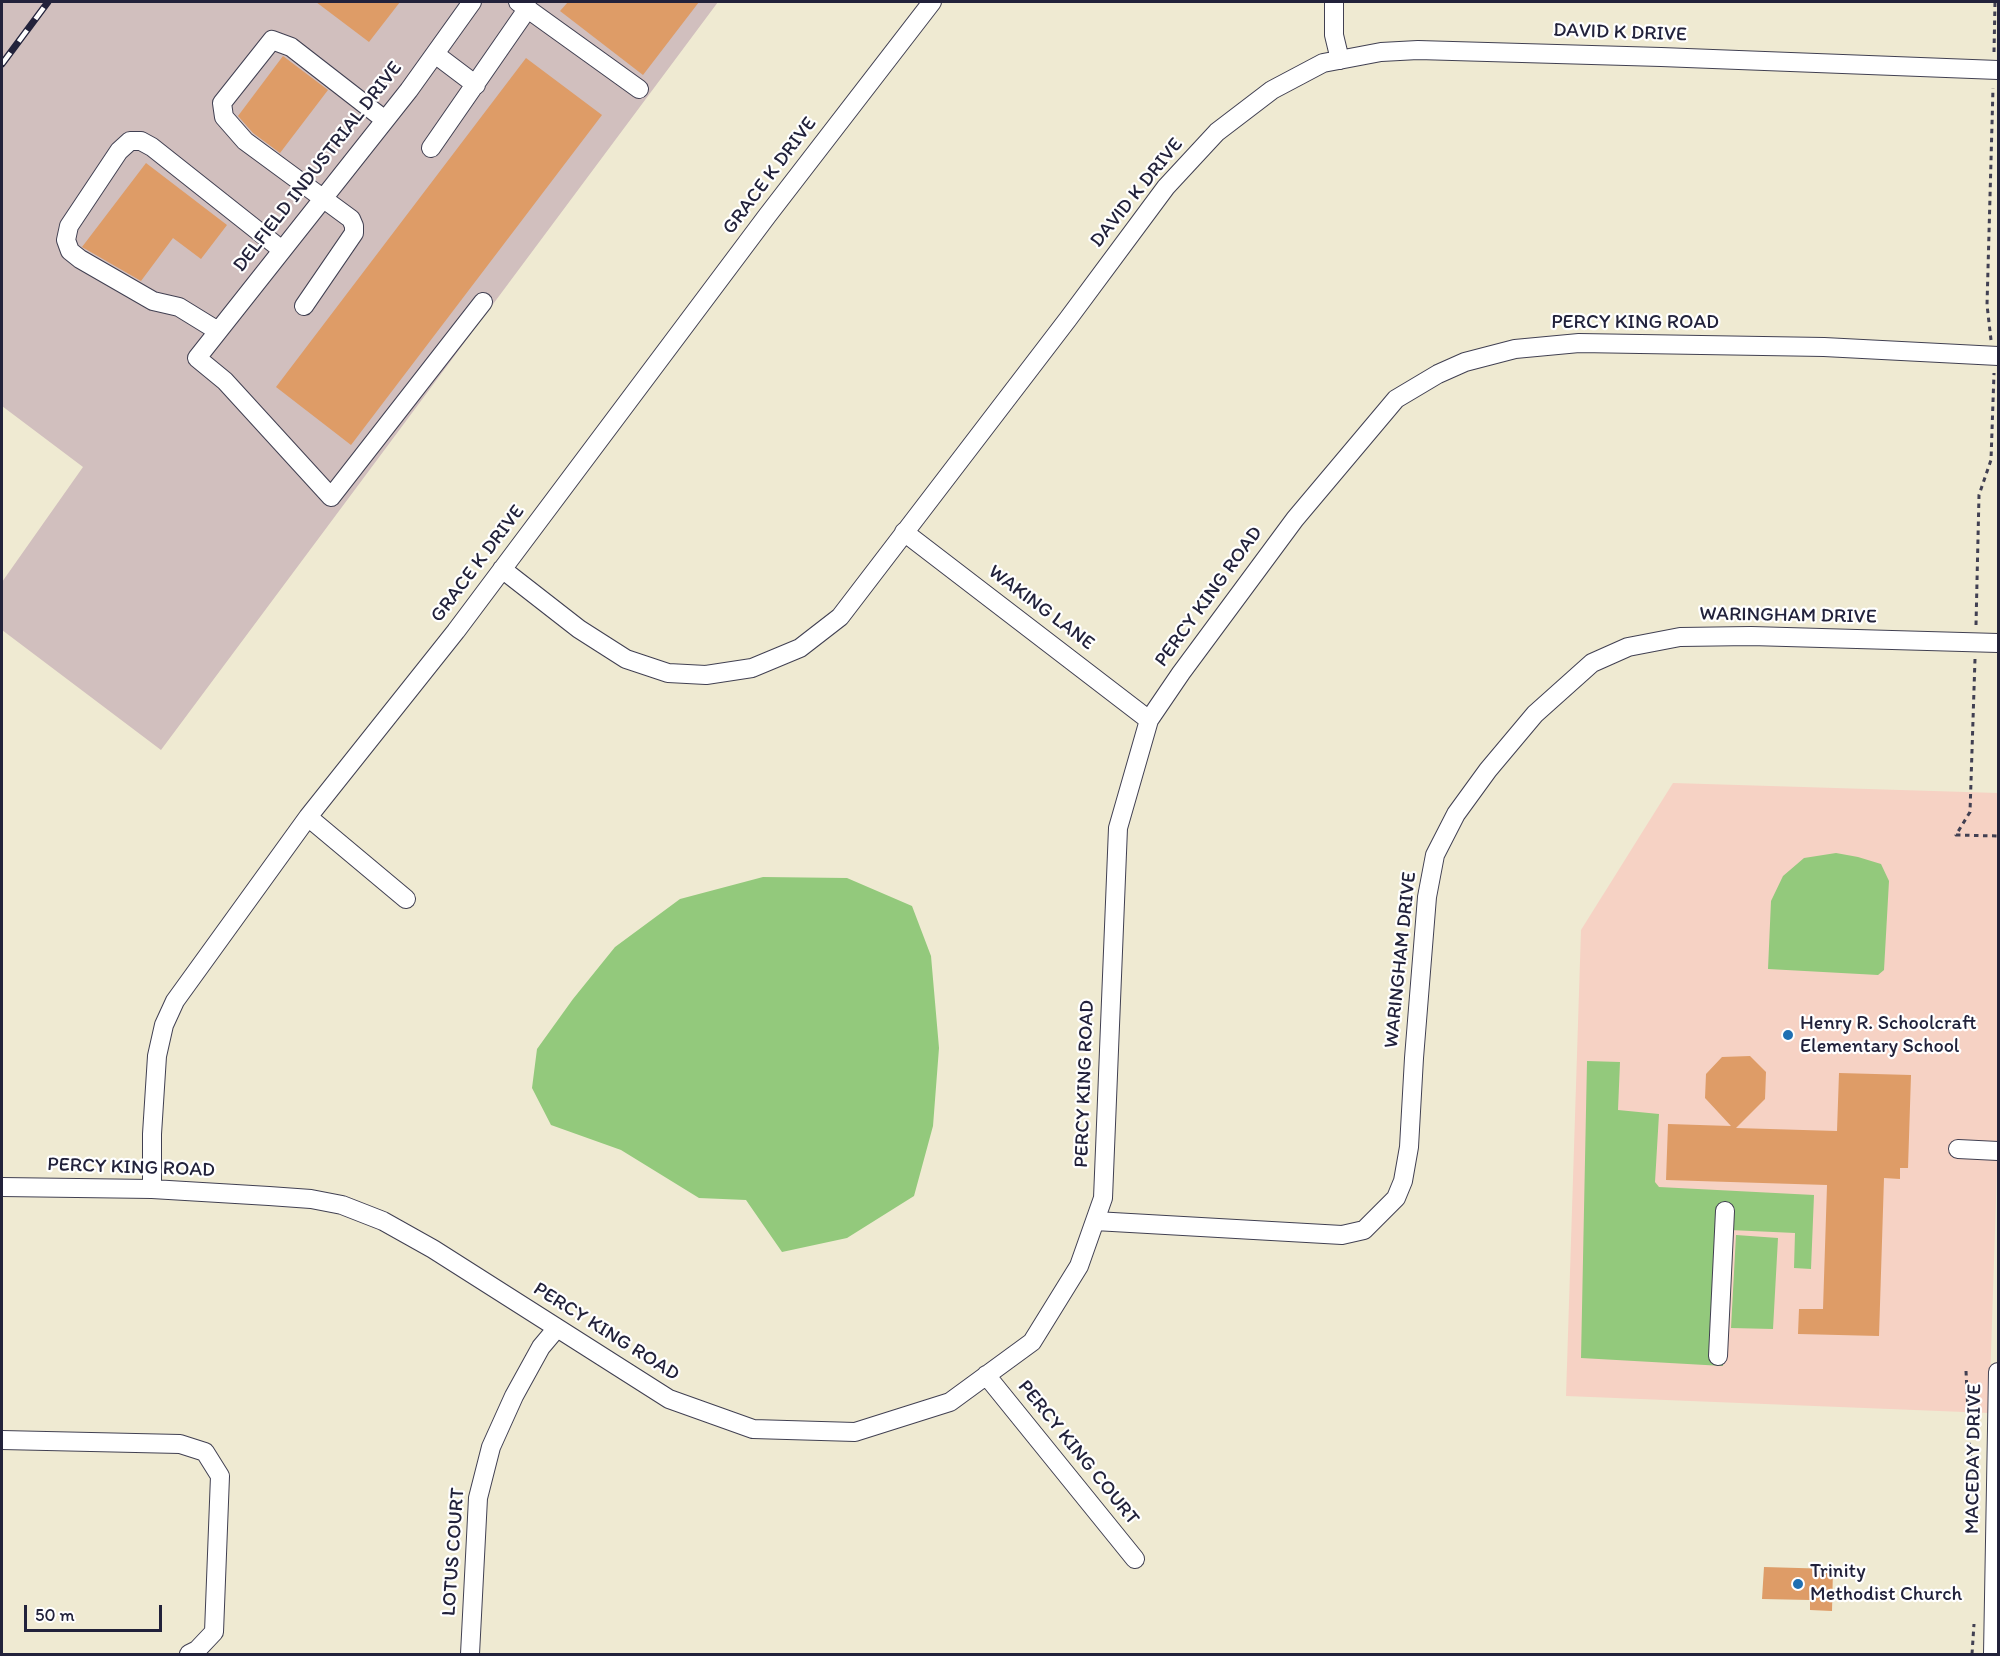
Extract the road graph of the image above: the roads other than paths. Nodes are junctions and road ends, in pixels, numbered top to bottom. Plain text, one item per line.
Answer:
1 (472, 2) edge
2 (932, 2) edge
3 (1334, 2) edge
4 (523, 5) edge
5 (435, 54) junction
6 (1340, 60) junction
7 (1996, 70) edge
8 (476, 85) junction
9 (639, 89) dead end
10 (385, 120) junction
11 (431, 148) dead end
12 (323, 198) junction
13 (282, 250) junction
14 (483, 302) dead end
15 (304, 306) dead end
16 (218, 331) junction
17 (1996, 356) edge
18 (904, 532) junction
19 (502, 569) junction
20 (1998, 643) edge
21 (1149, 720) junction
22 (308, 817) junction
23 (406, 898) dead end
24 (1958, 1149) dead end
25 (1998, 1151) edge
26 (2, 1187) edge
27 (152, 1189) junction
28 (1725, 1211) dead end
29 (1095, 1221) junction
30 (557, 1328) junction
31 (1718, 1356) dead end
32 (1998, 1372) edge
33 (986, 1375) junction
34 (2, 1440) edge
35 (1136, 1559) dead end
36 (189, 1654) edge
37 (470, 1654) edge
38 (1993, 1654) edge

1 - 5 street, DELFIELD INDUSTRIAL DRIVE
2 - 19 street, GRACE K DRIVE
3 - 6 street
4 - 8 street
4 - 9 street
5 - 8 street
5 - 10 street, DELFIELD INDUSTRIAL DRIVE
6 - 7 street, DAVID K DRIVE
6 - 18 street, DAVID K DRIVE
8 - 11 street
10 - 12 street, DELFIELD INDUSTRIAL DRIVE
10 - 12 street
12 - 13 street, DELFIELD INDUSTRIAL DRIVE
12 - 15 street
13 - 16 street, DELFIELD INDUSTRIAL DRIVE
13 - 16 street
14 - 16 street, DELFIELD INDUSTRIAL DRIVE
17 - 21 street, PERCY KING ROAD
18 - 19 street, DAVID K DRIVE
18 - 21 street, WAKING LANE
19 - 22 street, GRACE K DRIVE
20 - 29 street, WARINGHAM DRIVE
21 - 29 street, PERCY KING ROAD
22 - 23 street
22 - 27 street, GRACE K DRIVE
24 - 25 street
26 - 27 street, PERCY KING ROAD
27 - 30 street, PERCY KING ROAD
28 - 31 street
29 - 33 street, PERCY KING ROAD
30 - 33 street, PERCY KING ROAD
30 - 37 street, LOTUS COURT
32 - 38 street, MACEDAY DRIVE
33 - 35 street, PERCY KING COURT
34 - 36 street

